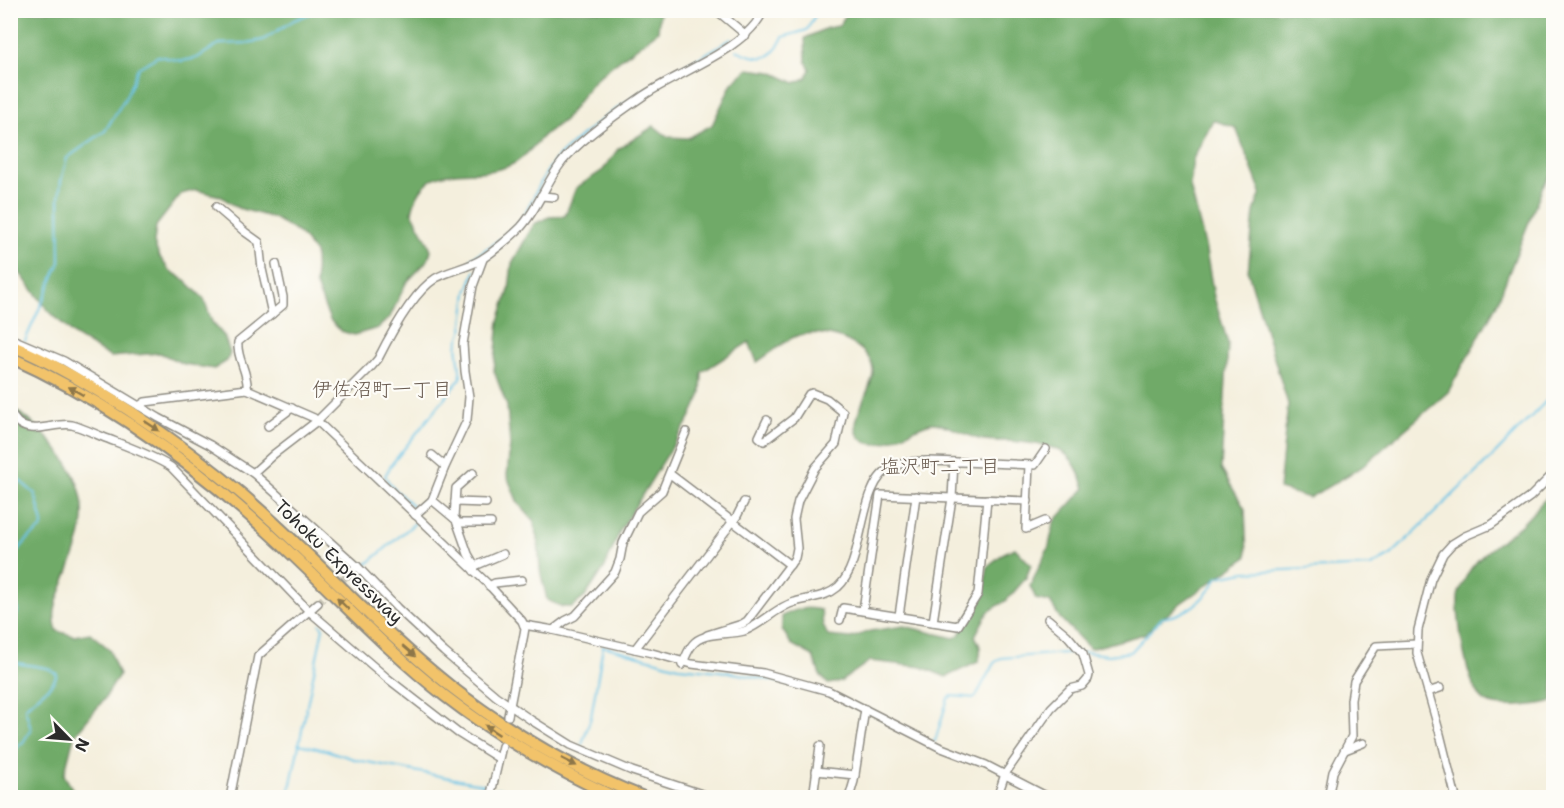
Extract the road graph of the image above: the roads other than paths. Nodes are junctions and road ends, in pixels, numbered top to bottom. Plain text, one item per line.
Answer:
1 (716, 10) edge
2 (764, 10) edge
3 (746, 35) junction
4 (541, 196) junction
5 (554, 198) dead end
6 (216, 207) dead end
7 (483, 259) junction
8 (276, 264) dead end
9 (279, 276) junction
10 (265, 279) junction
11 (10, 289) edge
12 (10, 308) edge
13 (272, 314) junction
14 (10, 338) edge
15 (10, 345) edge
16 (10, 357) edge
17 (247, 389) junction
18 (139, 406) junction
19 (292, 408) junction
20 (10, 411) edge
21 (767, 420) dead end
22 (317, 421) junction
23 (268, 426) dead end
24 (686, 432) dead end
25 (1046, 449) dead end
26 (432, 455) dead end
27 (954, 462) junction
28 (1029, 465) junction
29 (445, 466) junction
30 (253, 473) junction
31 (473, 473) dead end
32 (1554, 473) edge
33 (670, 474) junction
34 (916, 496) junction
35 (952, 498) junction
36 (987, 499) junction
37 (432, 500) junction
38 (1028, 501) junction
39 (455, 502) junction
40 (744, 502) dead end
41 (486, 503) dead end
42 (415, 515) junction
43 (456, 520) junction
44 (732, 521) junction
45 (1045, 521) dead end
46 (491, 523) dead end
47 (503, 554) dead end
48 (790, 565) junction
49 (357, 566) junction
50 (474, 569) junction
51 (349, 574) tunnel mouth
52 (522, 580) dead end
53 (489, 586) junction
54 (318, 603) tunnel mouth
55 (863, 610) junction
56 (309, 611) junction
57 (899, 616) junction
58 (1048, 619) dead end
59 (840, 620) dead end
60 (933, 622) junction
61 (524, 625) junction
62 (553, 630) junction
63 (703, 638) junction
64 (1416, 644) junction
65 (635, 649) junction
66 (682, 663) junction
67 (1440, 688) dead end
68 (1428, 692) junction
69 (510, 705) junction
70 (865, 709) junction
71 (508, 716) dead end
72 (1363, 743) dead end
73 (502, 746) dead end
74 (820, 746) dead end
75 (1345, 750) junction
76 (498, 758) junction
77 (816, 771) junction
78 (1005, 774) junction
79 (855, 775) junction
80 (1554, 795) edge
81 (230, 798) edge
82 (490, 798) edge
83 (616, 798) edge
84 (646, 798) edge
85 (714, 798) edge
86 (813, 798) edge
87 (849, 798) edge
88 (997, 798) edge
89 (1050, 798) edge
90 (1328, 798) edge
91 (1456, 798) edge
92 (1534, 798) edge

1 - 3 street
2 - 3 street
3 - 4 street
4 - 5 street
4 - 7 street
6 - 10 street
7 - 22 street
7 - 29 street
8 - 9 street
9 - 10 street
9 - 13 street
10 - 13 street
11 - 12 street
13 - 17 street
14 - 18 street
15 -> 84 highway, Tohoku Expressway
83 -> 16 highway, Tohoku Expressway
17 - 18 street
17 - 19 street
18 - 30 street
19 - 22 street
19 - 23 street
20 - 56 street
21 - 48 street
22 - 30 street
22 - 42 street
24 - 33 street
25 - 28 street
26 - 29 street
27 - 28 street
27 - 35 street
27 - 63 street
28 - 38 street
29 - 37 street
30 - 49 street
31 - 39 street
32 - 64 street
33 - 44 street
33 - 62 street
34 - 35 street
34 - 55 street
34 - 57 street
35 - 36 street
35 - 60 street
36 - 38 street
36 - 60 street
37 - 42 street
37 - 43 street
38 - 45 street
39 - 41 street
39 - 43 street
40 - 44 street
42 - 50 street
43 - 46 street
43 - 50 street
44 - 48 street
44 - 65 street
47 - 50 street
48 - 63 street
49 - 51 street
49 - 69 street
50 - 53 street
52 - 53 street
53 - 61 street
54 - 56 street
55 - 57 street
55 - 59 street
56 - 76 street
56 - 81 street
57 - 60 street
58 - 78 street
61 - 62 street
61 - 69 street
62 - 65 street
63 - 66 street
64 - 68 street
64 - 75 street
65 - 66 street
66 - 70 street
67 - 68 street
68 - 91 street
69 - 71 street
69 - 85 street
70 - 78 street
70 - 79 street
72 - 75 street
73 - 76 street
74 - 77 street
75 - 90 street
76 - 82 street
77 - 79 street
77 - 86 street
78 - 88 street
78 - 89 street
79 - 87 street
80 - 92 street

